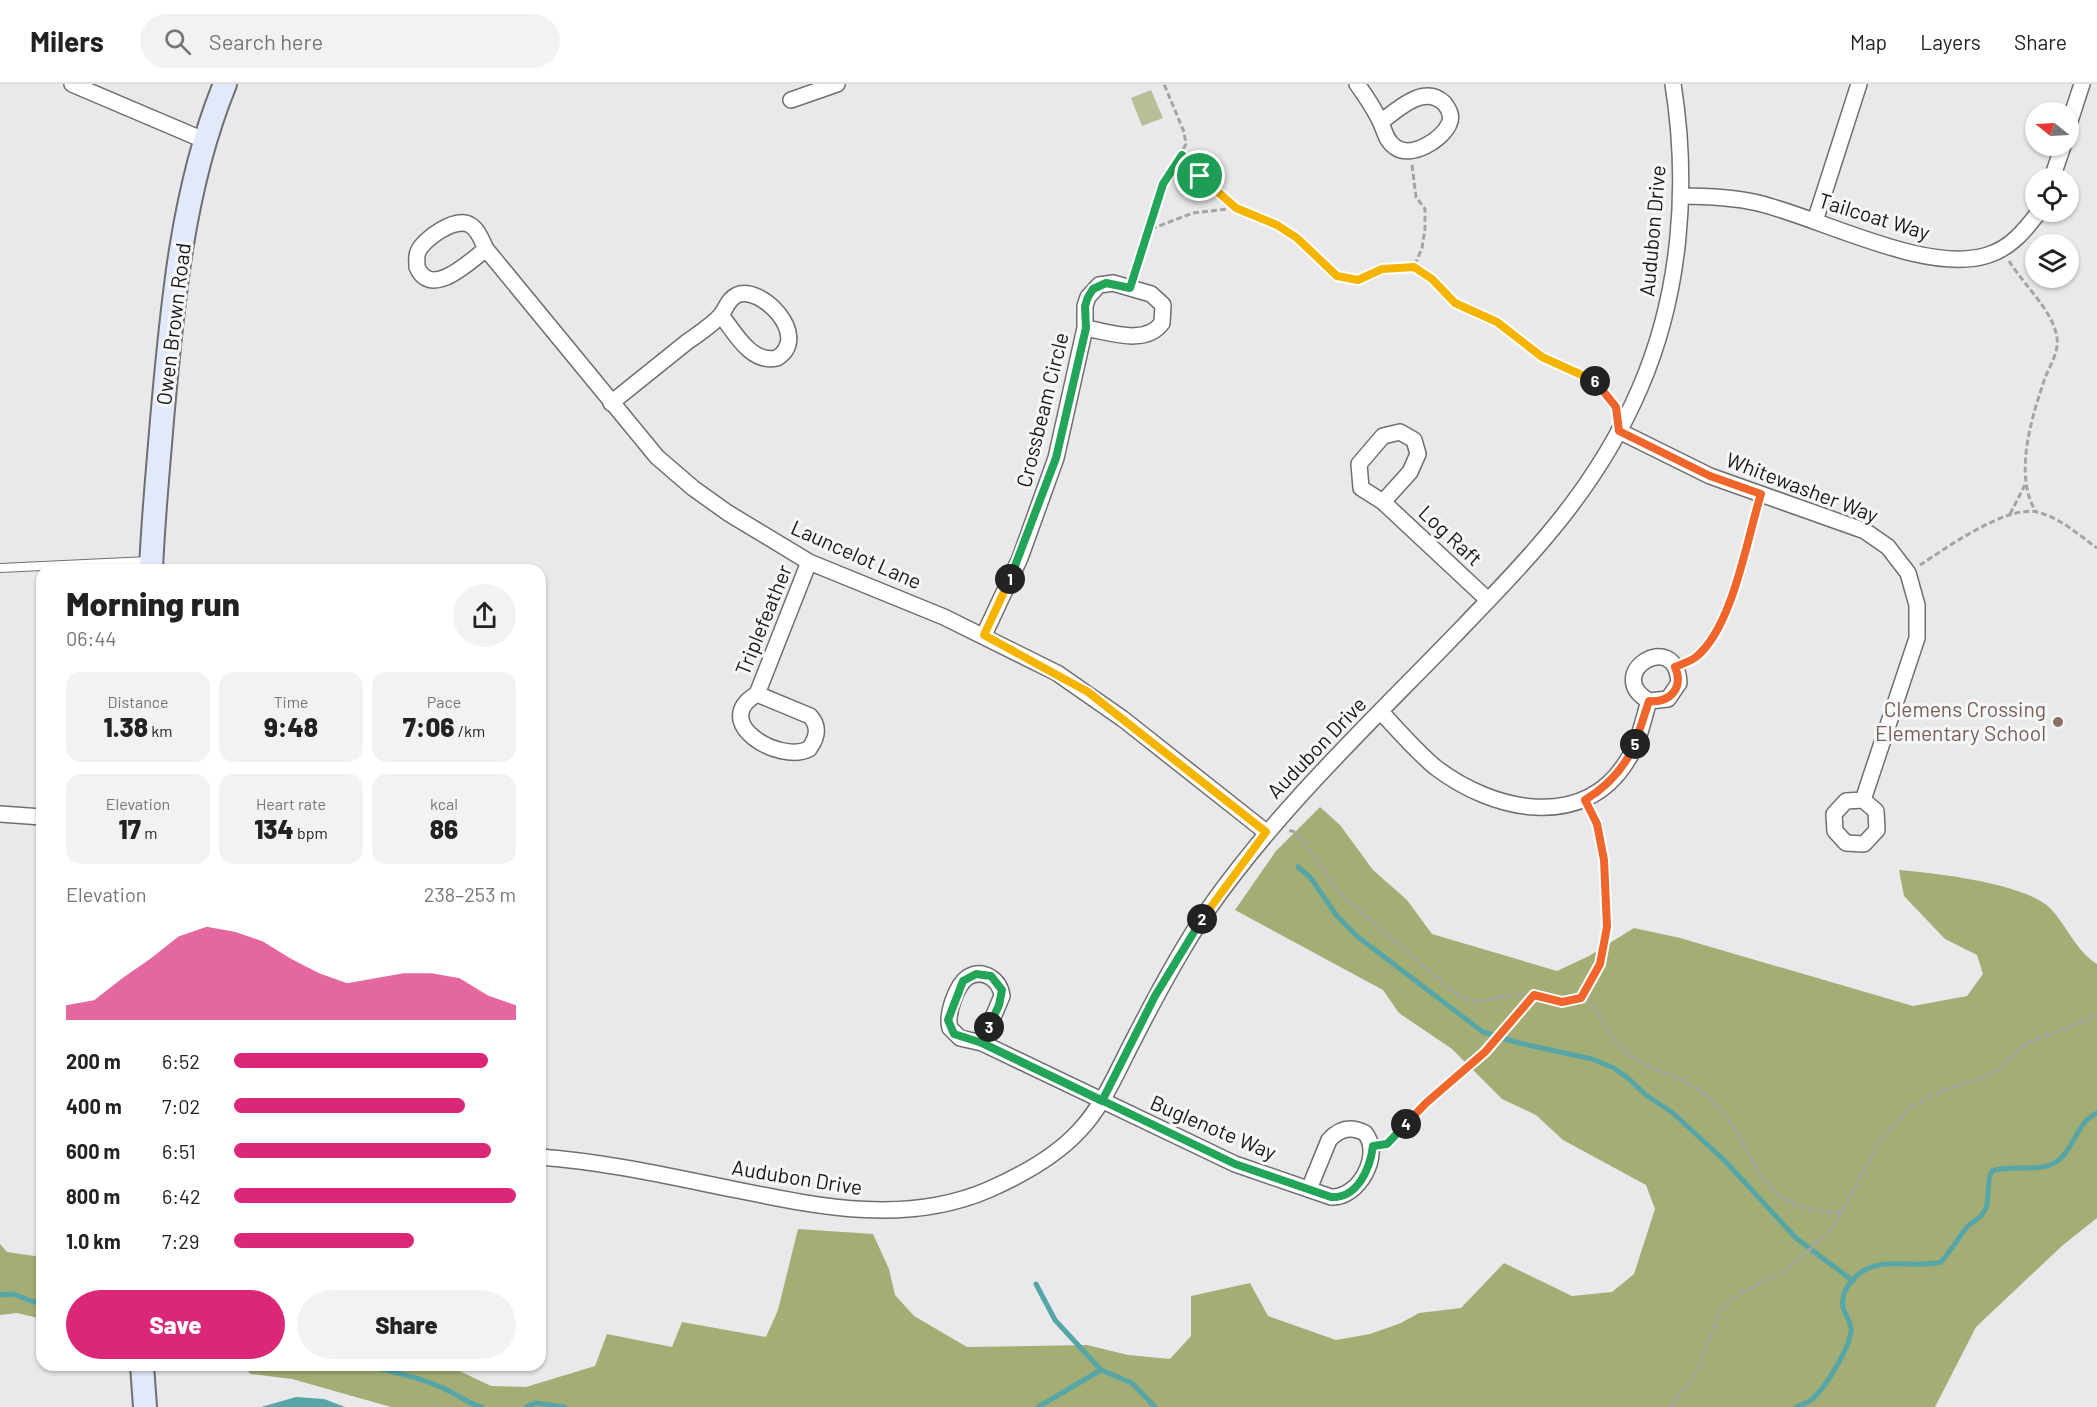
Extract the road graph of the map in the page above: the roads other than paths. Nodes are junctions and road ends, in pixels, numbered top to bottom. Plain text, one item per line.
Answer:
1 (72, 84) edge
2 (225, 84) edge
3 (837, 84) edge
4 (1357, 84) edge
5 (1673, 84) edge
6 (1859, 84) edge
7 (2082, 84) edge
8 (791, 100) dead end
9 (2076, 102) edge
10 (1381, 122) junction
11 (206, 141) junction
12 (1681, 196) junction
13 (1815, 221) junction
14 (2030, 222) edge
15 (486, 249) junction
16 (720, 315) junction
17 (1086, 328) junction
18 (611, 403) junction
19 (1619, 431) junction
20 (1383, 502) junction
21 (809, 562) junction
22 (151, 564) edge
23 (36, 567) edge
24 (0, 568) edge
25 (1488, 600) junction
26 (984, 635) junction
27 (757, 694) junction
28 (1649, 701) junction
29 (1381, 712) junction
30 (1863, 800) dead end
31 (0, 814) edge
32 (36, 816) edge
33 (1266, 832) junction
34 (982, 1043) junction
35 (1102, 1101) junction
36 (546, 1158) edge
37 (1309, 1189) junction
38 (142, 1371) edge
39 (145, 1407) edge

1 - 11 street
2 - 11 street, Owen Brown Road
3 - 8 street
4 - 10 street
5 - 12 street, Audubon Drive
6 - 13 street
7 - 9 street
10 - 10 street
11 - 22 street, Owen Brown Road
12 - 13 street, Tailcoat Way
12 - 19 street, Audubon Drive
13 - 14 street, Tailcoat Way
15 - 15 street, Launcelot Lane
15 - 18 street, Launcelot Lane
16 - 16 street
16 - 18 street
17 - 17 street, Crossbeam Circle
17 - 26 street, Crossbeam Circle
18 - 21 street, Launcelot Lane
19 - 25 street, Audubon Drive
19 - 30 street, Whitewasher Way
20 - 20 street, Log Raft
20 - 25 street, Log Raft
21 - 26 street, Launcelot Lane
21 - 27 street, Triplefeather
23 - 24 lane
25 - 29 street, Audubon Drive
26 - 33 street, Launcelot Lane
27 - 27 street, Triplefeather
28 - 28 street
28 - 29 street
29 - 33 street, Audubon Drive
31 - 32 street
33 - 35 street, Audubon Drive
34 - 34 street, Buglenote Way
34 - 35 street, Buglenote Way
35 - 36 street, Audubon Drive
35 - 37 street, Buglenote Way
37 - 37 street, Buglenote Way
38 - 39 street

